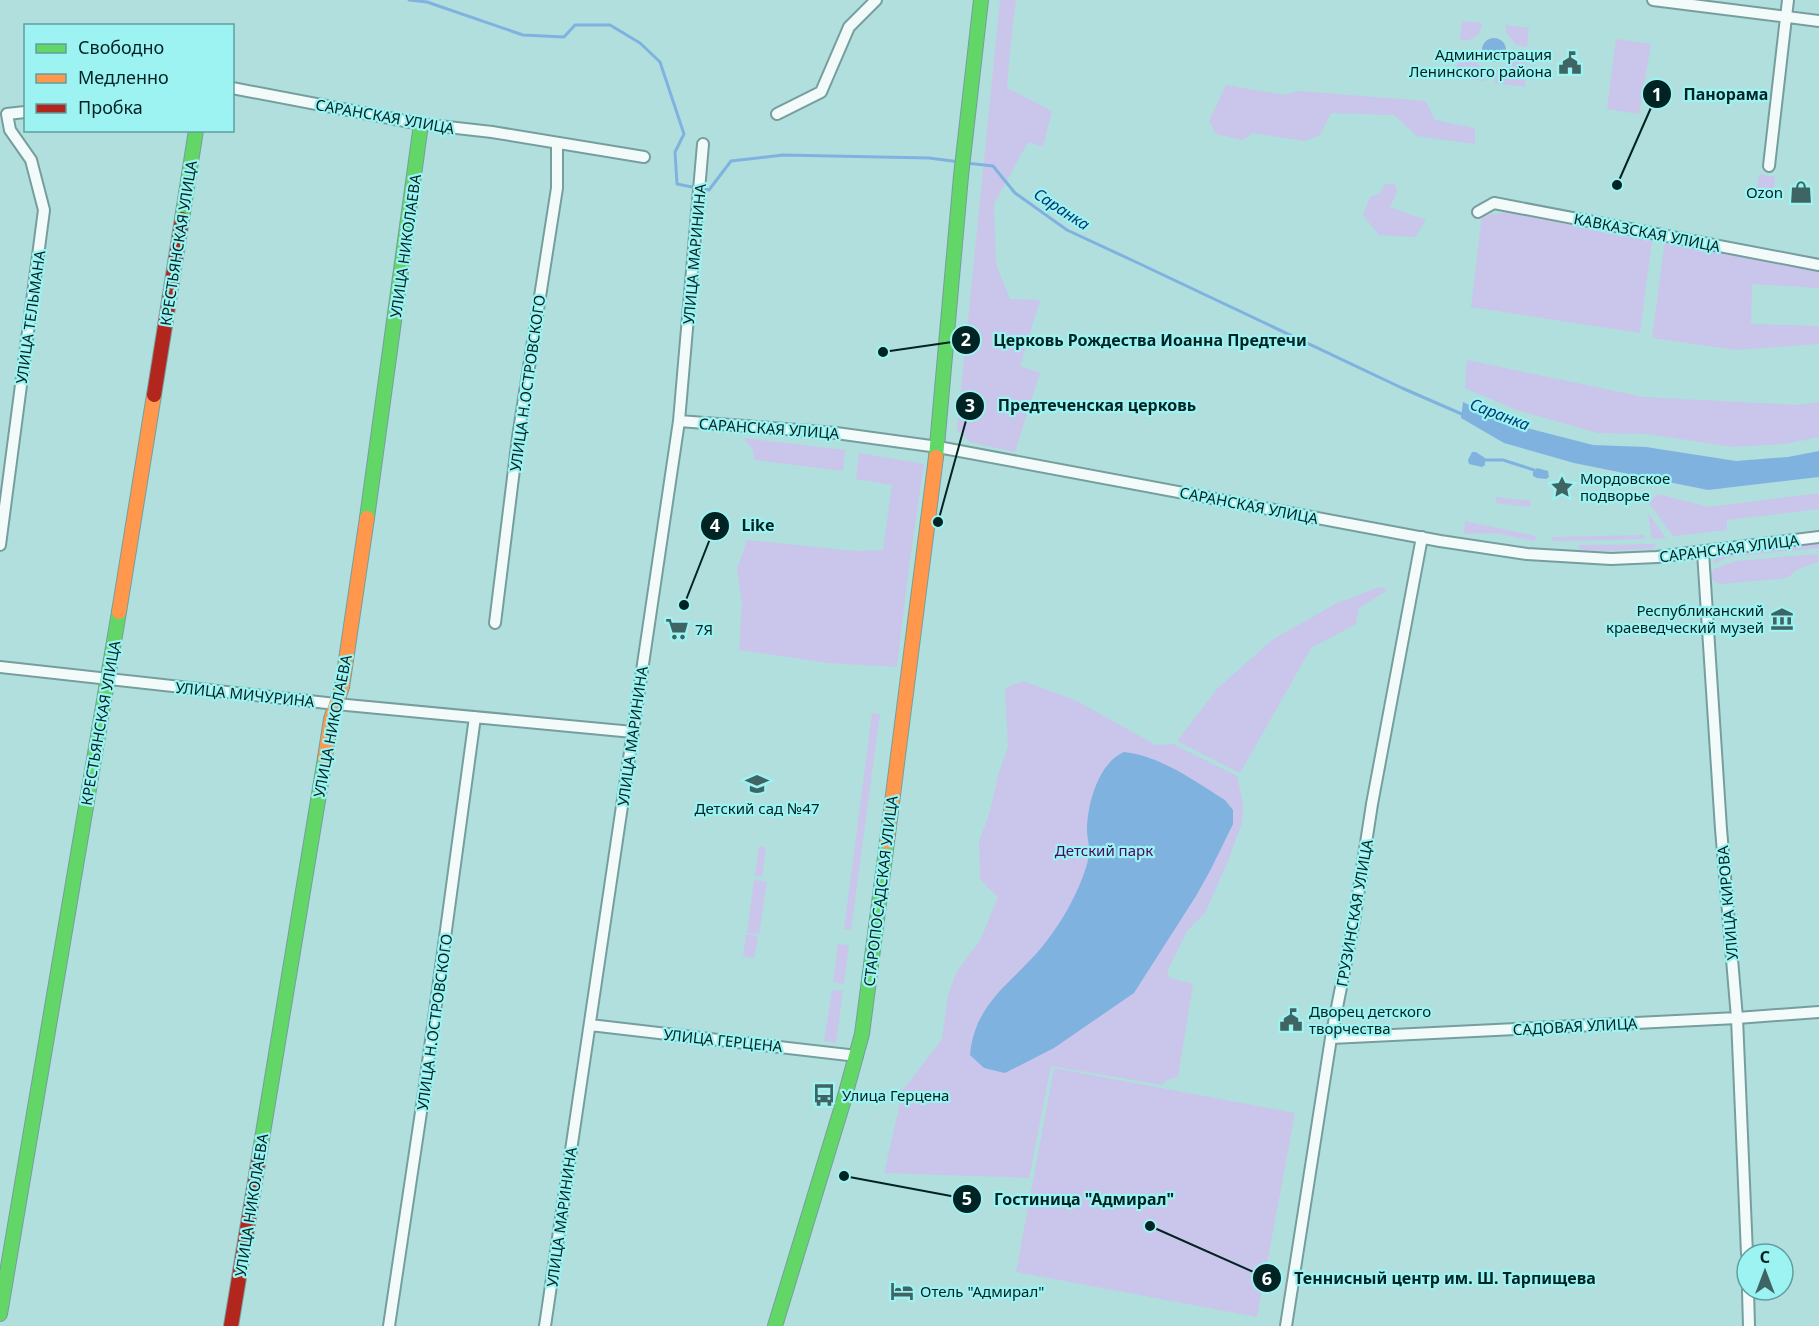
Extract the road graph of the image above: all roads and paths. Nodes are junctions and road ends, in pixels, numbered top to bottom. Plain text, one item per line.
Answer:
1 (876, 0) edge
2 (981, 0) edge
3 (1653, 0) edge
4 (1788, 0) edge
5 (1786, 17) junction
6 (1819, 21) edge
7 (234, 88) edge
8 (24, 112) edge
9 (777, 114) dead end
10 (421, 124) junction
11 (196, 132) edge
12 (557, 143) junction
13 (703, 144) dead end
14 (644, 157) dead end
15 (1769, 166) dead end
16 (1478, 212) dead end
17 (1819, 265) edge
18 (679, 421) junction
19 (938, 447) junction
20 (1422, 537) junction
21 (1819, 537) edge
22 (0, 545) edge
23 (1703, 552) junction
24 (495, 623) dead end
25 (0, 667) edge
26 (108, 680) junction
27 (336, 704) junction
28 (475, 717) junction
29 (633, 732) junction
30 (1819, 1012) edge
31 (1737, 1018) junction
32 (590, 1025) junction
33 (1331, 1038) junction
34 (857, 1056) junction
35 (1747, 1242) edge
36 (1748, 1302) edge
37 (0, 1314) edge
38 (231, 1326) edge
39 (389, 1326) edge
40 (545, 1326) edge
41 (776, 1326) edge
42 (1286, 1326) edge
43 (1749, 1326) edge

1 - 9 street
2 - 19 street, СТАРОПОСАДСКАЯ УЛИЦА
3 - 5 street
4 - 5 street
5 - 6 street
5 - 15 street
7 - 10 street, САРАНСКАЯ УЛИЦА
8 - 22 street, УЛИЦА ТЕЛЬМАНА
10 - 12 street, САРАНСКАЯ УЛИЦА
10 - 27 street, УЛИЦА НИКОЛАЕВА
11 - 26 street, КРЕСТЬЯНСКАЯ УЛИЦА
12 - 14 street, САРАНСКАЯ УЛИЦА
12 - 24 street, УЛИЦА Н.ОСТРОВСКОГО
13 - 18 street, УЛИЦА МАРИНИНА
16 - 17 street, КАВКАЗСКАЯ УЛИЦА
18 - 19 street, САРАНСКАЯ УЛИЦА
18 - 29 street, УЛИЦА МАРИНИНА
19 - 20 street, САРАНСКАЯ УЛИЦА
19 - 34 street, СТАРОПОСАДСКАЯ УЛИЦА
20 - 23 street, САРАНСКАЯ УЛИЦА
20 - 33 street, ГРУЗИНСКАЯ УЛИЦА
21 - 23 street, САРАНСКАЯ УЛИЦА
23 - 31 street, УЛИЦА КИРОВА
25 - 26 street, УЛИЦА МИЧУРИНА
26 - 27 street, УЛИЦА МИЧУРИНА
26 - 37 street, КРЕСТЬЯНСКАЯ УЛИЦА
27 - 28 street, УЛИЦА МИЧУРИНА
27 - 38 street, УЛИЦА НИКОЛАЕВА
28 - 29 street, УЛИЦА МИЧУРИНА
28 - 39 street, УЛИЦА Н.ОСТРОВСКОГО
29 - 32 street, УЛИЦА МАРИНИНА
30 - 31 street, САДОВАЯ УЛИЦА
31 - 33 street, САДОВАЯ УЛИЦА
31 - 35 street, УЛИЦА КИРОВА
32 - 34 street, УЛИЦА ГЕРЦЕНА
32 - 40 street, УЛИЦА МАРИНИНА
33 - 42 street, ГРУЗИНСКАЯ УЛИЦА
34 - 41 street, СТАРОПОСАДСКАЯ УЛИЦА
36 - 43 street

